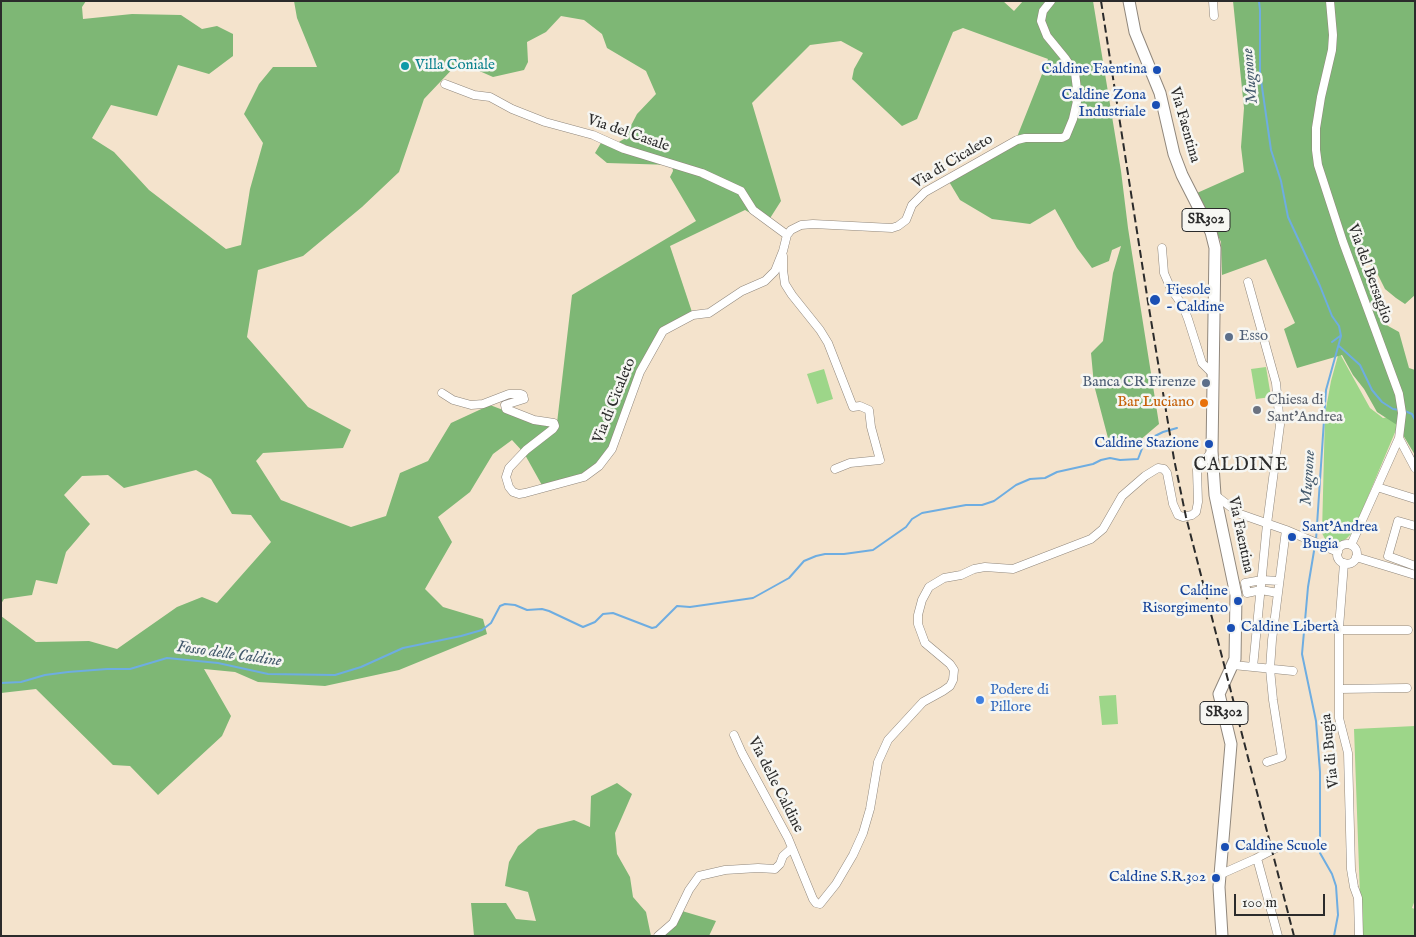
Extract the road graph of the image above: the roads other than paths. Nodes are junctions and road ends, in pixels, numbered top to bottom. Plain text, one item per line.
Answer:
1 (1051, 1) edge
2 (1129, 1) edge
3 (1213, 1) edge
4 (1330, 1) edge
5 (1214, 16) dead end
6 (444, 84) dead end
7 (787, 235) junction
8 (1162, 248) dead end
9 (783, 251) junction
10 (1248, 282) dead end
11 (1213, 374) junction
12 (442, 393) dead end
13 (1399, 438) junction
14 (1212, 451) junction
15 (1415, 468) edge
16 (835, 470) dead end
17 (1377, 487) junction
18 (1216, 495) junction
19 (1415, 500) edge
20 (1267, 524) junction
21 (1415, 526) edge
22 (1286, 530) junction
23 (1351, 545) junction
24 (1338, 552) junction
25 (1356, 556) junction
26 (1344, 563) junction
27 (1415, 566) edge
28 (1415, 575) edge
29 (1262, 580) junction
30 (1279, 581) junction
31 (1261, 590) junction
32 (1278, 593) junction
33 (1339, 630) junction
34 (1408, 630) dead end
35 (1233, 665) junction
36 (1254, 667) junction
37 (1270, 669) junction
38 (1293, 671) dead end
39 (1407, 688) dead end
40 (1339, 689) junction
41 (734, 735) dead end
42 (1267, 762) dead end
43 (1280, 846) dead end
44 (792, 848) junction
45 (1255, 859) junction
46 (1219, 875) junction
47 (658, 936) edge
48 (1222, 936) edge
49 (1278, 936) edge
50 (1359, 936) edge

1 - 7 street, Via di Cicaleto
2 - 11 main road, Via Faentina / SR302
3 - 5 street
4 - 13 street, Via del Bersaglio
6 - 7 street, Via del Casale
7 - 9 street, Via di Cicaleto
8 - 11 street
9 - 12 street, Via di Cicaleto
9 - 16 street
10 - 20 street
11 - 14 main road, Via Faentina / SR302
13 - 15 street
13 - 17 street, Via del Bersaglio
14 - 18 main road, Via Faentina / SR302
14 - 44 street, Via delle Caldine
17 - 19 street
17 - 23 street, Via del Bersaglio
18 - 20 street
18 - 35 main road, Via Faentina / SR302
20 - 22 street
20 - 29 street
21 - 27 street
22 - 24 street
22 - 30 street
23 - 24 street
23 - 25 street
24 - 26 street
25 - 26 street
25 - 28 street
26 - 33 street, Via di Bugia
29 - 30 street
29 - 31 street
29 - 31 street
30 - 32 street
31 - 32 street
31 - 36 street
32 - 37 street
33 - 34 street
33 - 40 street, Via di Bugia
35 - 36 street
35 - 46 main road, Via Faentina / SR302
36 - 37 street
37 - 38 street
37 - 42 street
39 - 40 street
40 - 50 street, Via di Bugia
41 - 44 street, Via delle Caldine
43 - 45 street
44 - 47 street, Via delle Caldine
45 - 46 street
45 - 49 street
46 - 48 main road, Via Faentina / SR302

